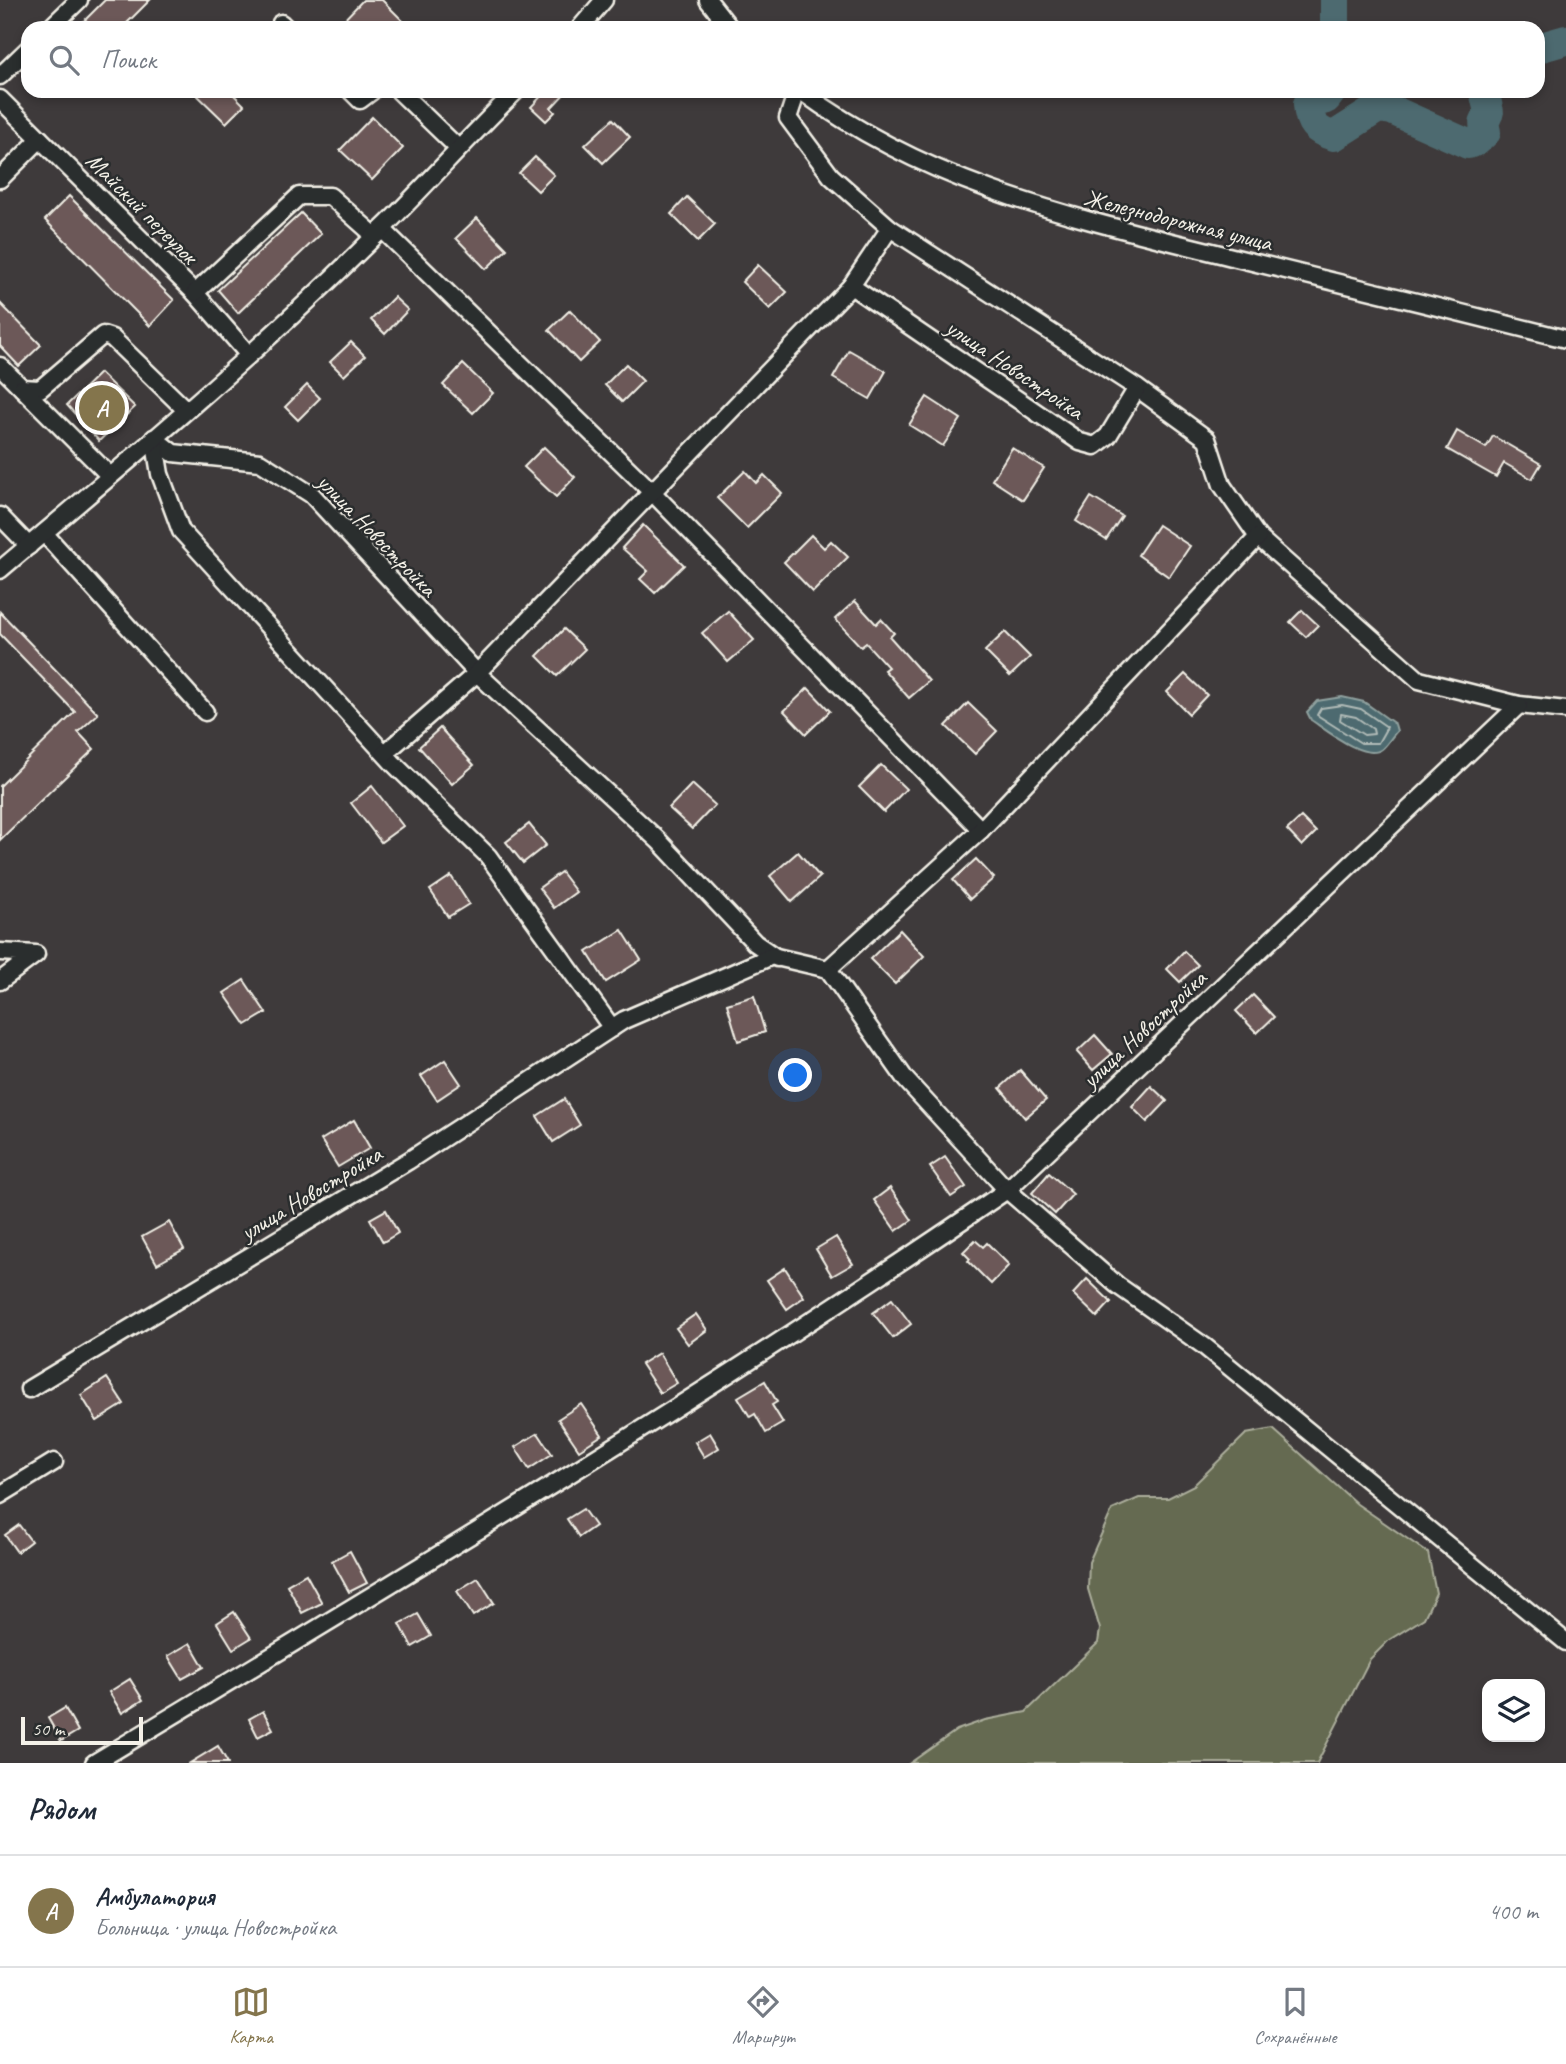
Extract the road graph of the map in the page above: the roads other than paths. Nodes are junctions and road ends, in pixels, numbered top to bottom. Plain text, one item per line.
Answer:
1 (79, 0) edge
2 (604, 0) edge
3 (708, 0) edge
4 (57, 21) edge
5 (586, 21) edge
6 (724, 21) edge
7 (21, 56) edge
8 (0, 76) edge
9 (406, 98) edge
10 (509, 98) edge
11 (796, 98) edge
12 (809, 98) edge
13 (0, 99) edge
14 (40, 139) junction
15 (457, 147) junction
16 (0, 179) edge
17 (890, 228) junction
18 (378, 233) junction
19 (851, 286) junction
20 (195, 293) junction
21 (1566, 339) edge
22 (248, 354) junction
23 (0, 366) edge
24 (22, 388) junction
25 (1137, 388) junction
26 (185, 409) junction
27 (154, 438) junction
28 (109, 475) junction
29 (652, 492) junction
30 (0, 516) edge
31 (44, 533) junction
32 (1258, 537) junction
33 (29, 546) junction
34 (0, 570) edge
35 (477, 673) junction
36 (1519, 705) junction
37 (1566, 710) edge
38 (205, 712) dead end
39 (385, 753) junction
40 (981, 830) junction
41 (0, 952) edge
42 (778, 958) junction
43 (828, 969) junction
44 (0, 981) edge
45 (612, 1028) junction
46 (1007, 1190) junction
47 (29, 1389) dead end
48 (54, 1462) dead end
49 (0, 1495) edge
50 (1566, 1642) edge
51 (94, 1763) edge

1 - 4 street
2 - 5 street
3 - 6 street
7 - 8 street
9 - 15 street
10 - 15 street
11 - 17 street
12 - 21 street, Железнодорожная улица
13 - 14 street, Майский переулок
14 - 16 street
14 - 20 street, Майский переулок
15 - 18 street
17 - 19 street
17 - 25 street
18 - 20 street
18 - 22 street
18 - 29 street
19 - 25 street, улица Новостройка
19 - 29 street
20 - 22 street, Майский переулок
22 - 26 street
23 - 24 street
24 - 26 street
24 - 28 street
25 - 32 street
26 - 27 street
27 - 28 street
27 - 35 street, улица Новостройка
27 - 39 street
28 - 31 street
29 - 35 street
29 - 40 street
30 - 33 street
31 - 33 street
31 - 38 street
32 - 36 street
32 - 40 street
33 - 34 street
35 - 39 street
35 - 42 street, улица Новостройка
36 - 37 street
36 - 46 street, улица Новостройка
39 - 45 street
40 - 43 street
41 - 44 street
42 - 43 street, улица Новостройка
42 - 45 street, улица Новостройка
43 - 46 street
45 - 47 street, улица Новостройка
46 - 50 street
46 - 51 street, улица Новостройка
48 - 49 street

